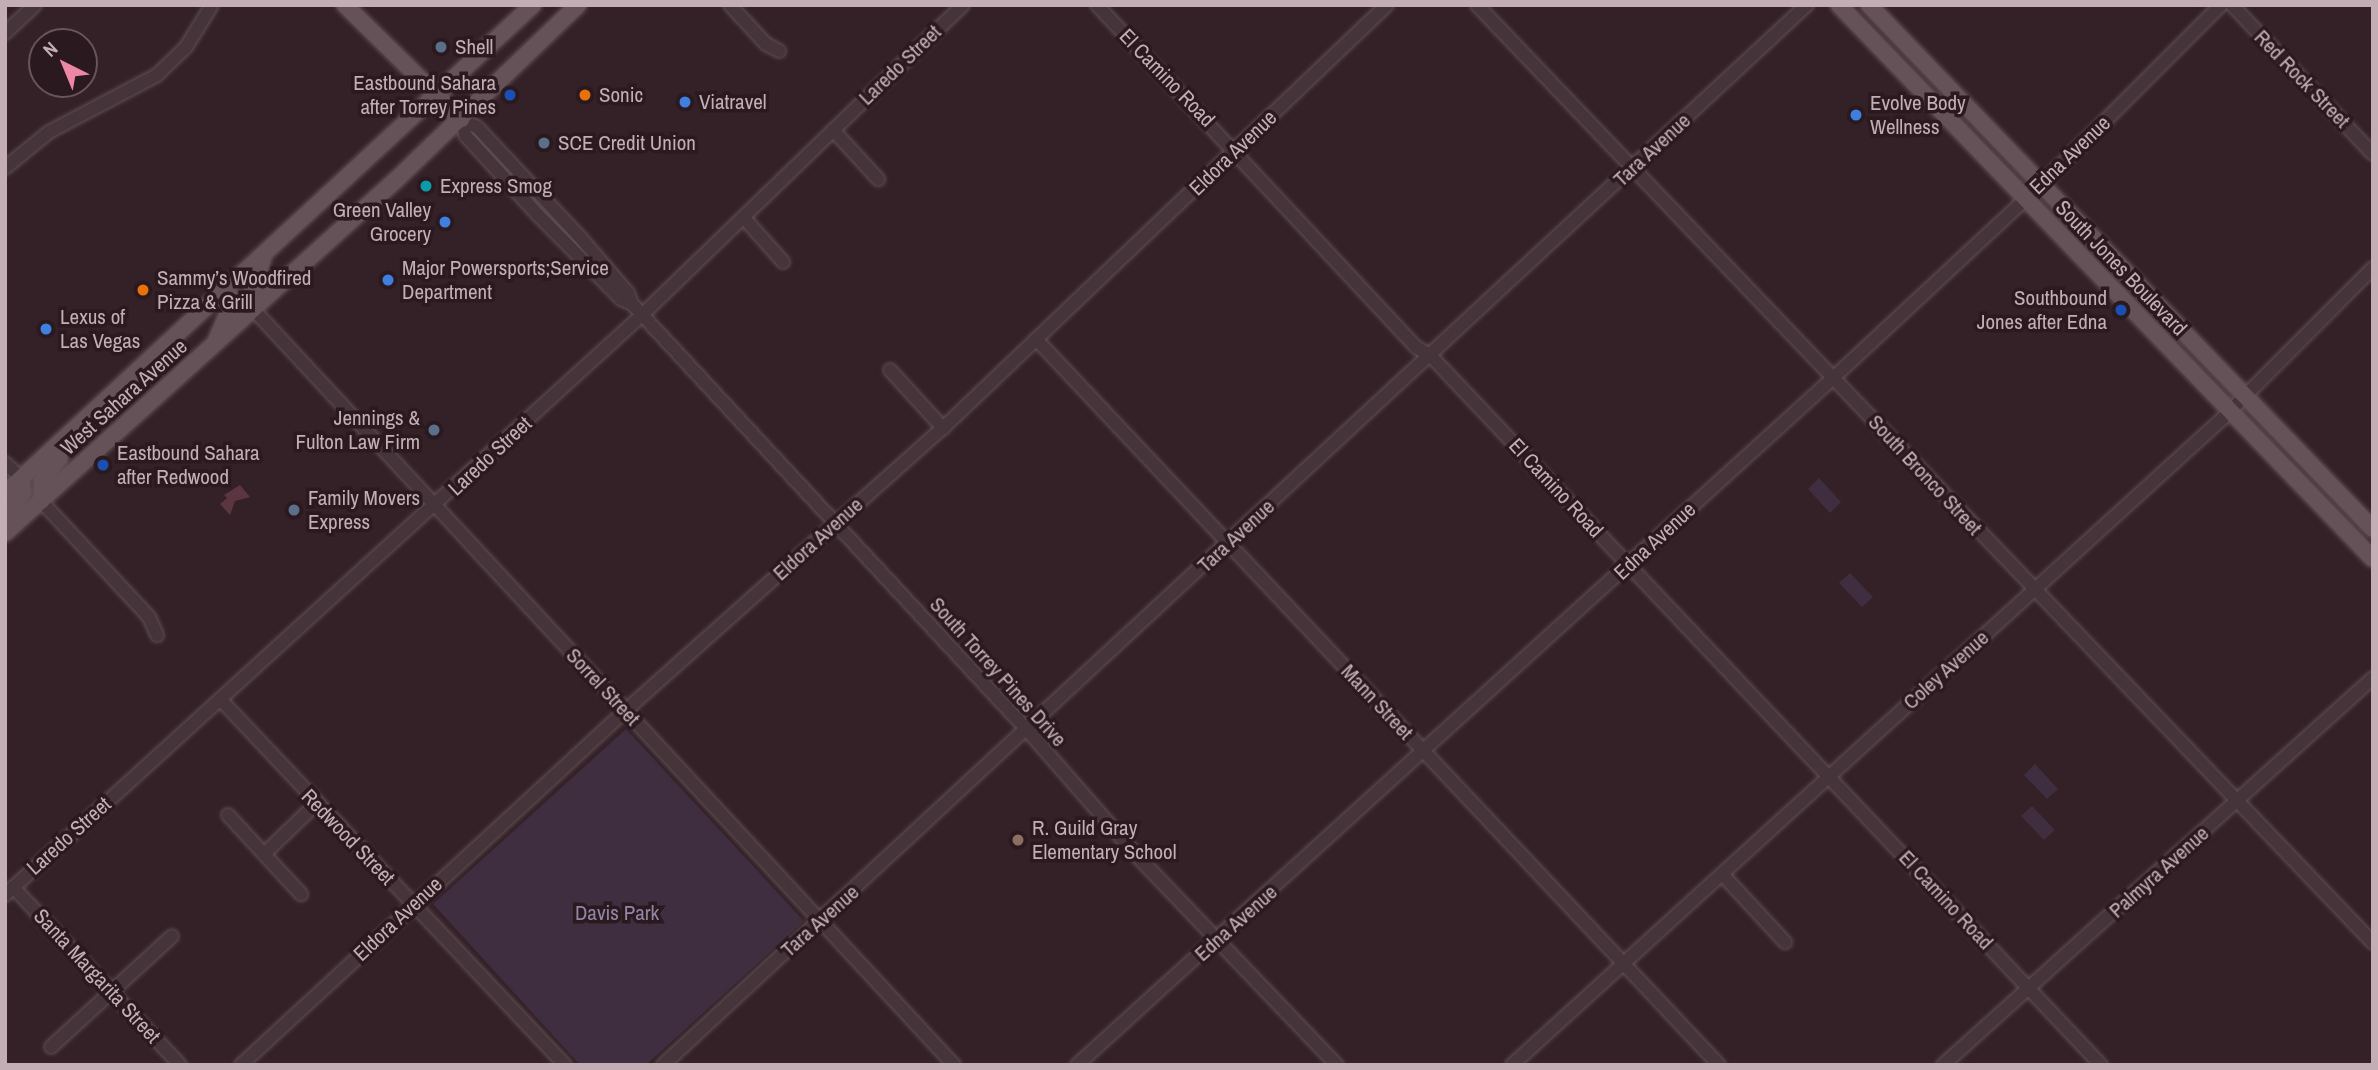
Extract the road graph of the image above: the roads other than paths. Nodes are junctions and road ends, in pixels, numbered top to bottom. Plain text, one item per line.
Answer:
1 (35, 5) edge
2 (212, 5) edge
3 (345, 5) edge
4 (534, 5) edge
5 (578, 5) edge
6 (730, 5) edge
7 (963, 5) edge
8 (1097, 5) edge
9 (1387, 5) edge
10 (1477, 5) edge
11 (1807, 5) edge
12 (1839, 5) edge
13 (1869, 5) edge
14 (2221, 5) edge
15 (2232, 5) edge
16 (5, 33) edge
17 (779, 51) dead end
18 (440, 96) junction
19 (461, 119) junction
20 (833, 130) junction
21 (1236, 150) junction
22 (2373, 154) edge
23 (5, 168) edge
24 (1633, 168) junction
25 (878, 178) dead end
26 (2040, 185) junction
27 (2025, 199) junction
28 (744, 218) junction
29 (579, 236) junction
30 (568, 247) junction
31 (263, 258) junction
32 (783, 262) dead end
33 (2373, 268) edge
34 (229, 290) junction
35 (632, 304) junction
36 (253, 309) junction
37 (642, 315) junction
38 (1036, 339) junction
39 (215, 344) junction
40 (1430, 355) junction
41 (890, 370) dead end
42 (1833, 377) junction
43 (2245, 397) junction
44 (2230, 411) junction
45 (94, 413) junction
46 (943, 428) junction
47 (5, 463) edge
48 (22, 479) junction
49 (5, 493) edge
50 (41, 501) junction
51 (432, 505) junction
52 (5, 518) edge
53 (835, 523) junction
54 (2373, 529) edge
55 (5, 533) edge
56 (1228, 543) junction
57 (2373, 559) edge
58 (1629, 565) junction
59 (2034, 591) junction
60 (157, 635) dead end
61 (2373, 678) edge
62 (220, 699) junction
63 (625, 711) junction
64 (1028, 731) junction
65 (1424, 753) junction
66 (1830, 776) junction
67 (2237, 802) junction
68 (316, 804) junction
69 (228, 816) dead end
70 (264, 854) junction
71 (1722, 874) junction
72 (9, 891) edge
73 (301, 894) dead end
74 (414, 903) junction
75 (820, 920) junction
76 (172, 936) dead end
77 (1218, 939) junction
78 (1785, 942) dead end
79 (2373, 943) edge
80 (1622, 965) junction
81 (2029, 988) junction
82 (112, 991) junction
83 (51, 1046) dead end
84 (180, 1065) edge
85 (241, 1065) edge
86 (565, 1065) edge
87 (663, 1065) edge
88 (954, 1065) edge
89 (1077, 1065) edge
90 (1337, 1065) edge
91 (1512, 1065) edge
92 (1719, 1065) edge
93 (1943, 1065) edge
94 (2101, 1065) edge

1 - 16 street
2 - 23 street
3 - 18 main road, South Torrey Pines Drive
4 - 18 main road, West Sahara Avenue
5 - 19 main road, West Sahara Avenue
6 - 17 street
7 - 20 street, Laredo Street
8 - 21 street, El Camino Road
9 - 21 street, Eldora Avenue
10 - 24 street, South Bronco Street
11 - 24 street, Tara Avenue
12 - 27 main road, South Jones Boulevard
13 - 26 main road, South Jones Boulevard
14 - 26 street, Edna Avenue
15 - 22 street, Red Rock Street
18 - 19 main road, South Torrey Pines Drive
18 - 31 main road, West Sahara Avenue
19 - 29 street, South Torrey Pines Drive
19 - 30 street, South Torrey Pines Drive
19 - 36 main road, West Sahara Avenue
20 - 25 street
20 - 28 street, Laredo Street
21 - 38 street, Eldora Avenue
21 - 40 street, El Camino Road
24 - 40 street, Tara Avenue
24 - 42 street, South Bronco Street
26 - 27 street, Edna Avenue
26 - 43 main road, South Jones Boulevard
27 - 42 street, Edna Avenue
27 - 44 main road, South Jones Boulevard
28 - 32 street
28 - 37 street, Laredo Street
29 - 30 street
29 - 35 street, South Torrey Pines Drive
30 - 35 street, South Torrey Pines Drive
31 - 34 main road, West Sahara Avenue
31 - 36 main road
33 - 43 street, Coley Avenue
34 - 39 main road
34 - 45 main road, West Sahara Avenue
35 - 37 street, South Torrey Pines Drive
36 - 39 main road, West Sahara Avenue
36 - 51 street, Sorrel Street
37 - 51 street, Laredo Street
37 - 53 street, South Torrey Pines Drive
38 - 46 street, Eldora Avenue
38 - 56 street, Mann Street
39 - 50 main road, West Sahara Avenue
40 - 56 street, Tara Avenue
40 - 58 street, El Camino Road
41 - 46 street
42 - 58 street, Edna Avenue
42 - 59 street, South Bronco Street
43 - 44 street, Coley Avenue
43 - 54 main road, South Jones Boulevard
44 - 57 main road, South Jones Boulevard
44 - 59 street, Coley Avenue
45 - 48 main road, West Sahara Avenue
45 - 50 main road
46 - 53 street, Eldora Avenue
47 - 48 street
48 - 49 main road, West Sahara Avenue
48 - 52 main road
50 - 55 main road, West Sahara Avenue
50 - 60 street
51 - 62 street, Laredo Street
51 - 63 street, Sorrel Street
53 - 63 street, Eldora Avenue
53 - 64 street, South Torrey Pines Drive
56 - 64 street, Tara Avenue
56 - 65 street, Mann Street
58 - 65 street, Edna Avenue
58 - 66 street, El Camino Road
59 - 66 street, Coley Avenue
59 - 67 street, South Bronco Street
61 - 67 street, Palmyra Avenue
62 - 68 street, Redwood Street
62 - 72 street, Laredo Street
63 - 74 street, Eldora Avenue
63 - 75 street, Sorrel Street
64 - 75 street, Tara Avenue
64 - 77 street, South Torrey Pines Drive
65 - 77 street, Edna Avenue
65 - 80 street, Mann Street
66 - 71 street, Coley Avenue
66 - 81 street, El Camino Road
67 - 79 street, South Bronco Street
67 - 81 street, Palmyra Avenue
68 - 70 street
68 - 74 street, Redwood Street
69 - 70 street
70 - 73 street
71 - 78 street
71 - 80 street, Coley Avenue
72 - 82 street, Santa Margarita Street
74 - 85 street, Eldora Avenue
74 - 86 street, Redwood Street
75 - 87 street, Tara Avenue
75 - 88 street, Sorrel Street
76 - 82 street
77 - 89 street, Edna Avenue
77 - 90 street, South Torrey Pines Drive
80 - 91 street, Coley Avenue
80 - 92 street, Mann Street
81 - 93 street, Palmyra Avenue
81 - 94 street, El Camino Road
82 - 83 street
82 - 84 street, Santa Margarita Street

